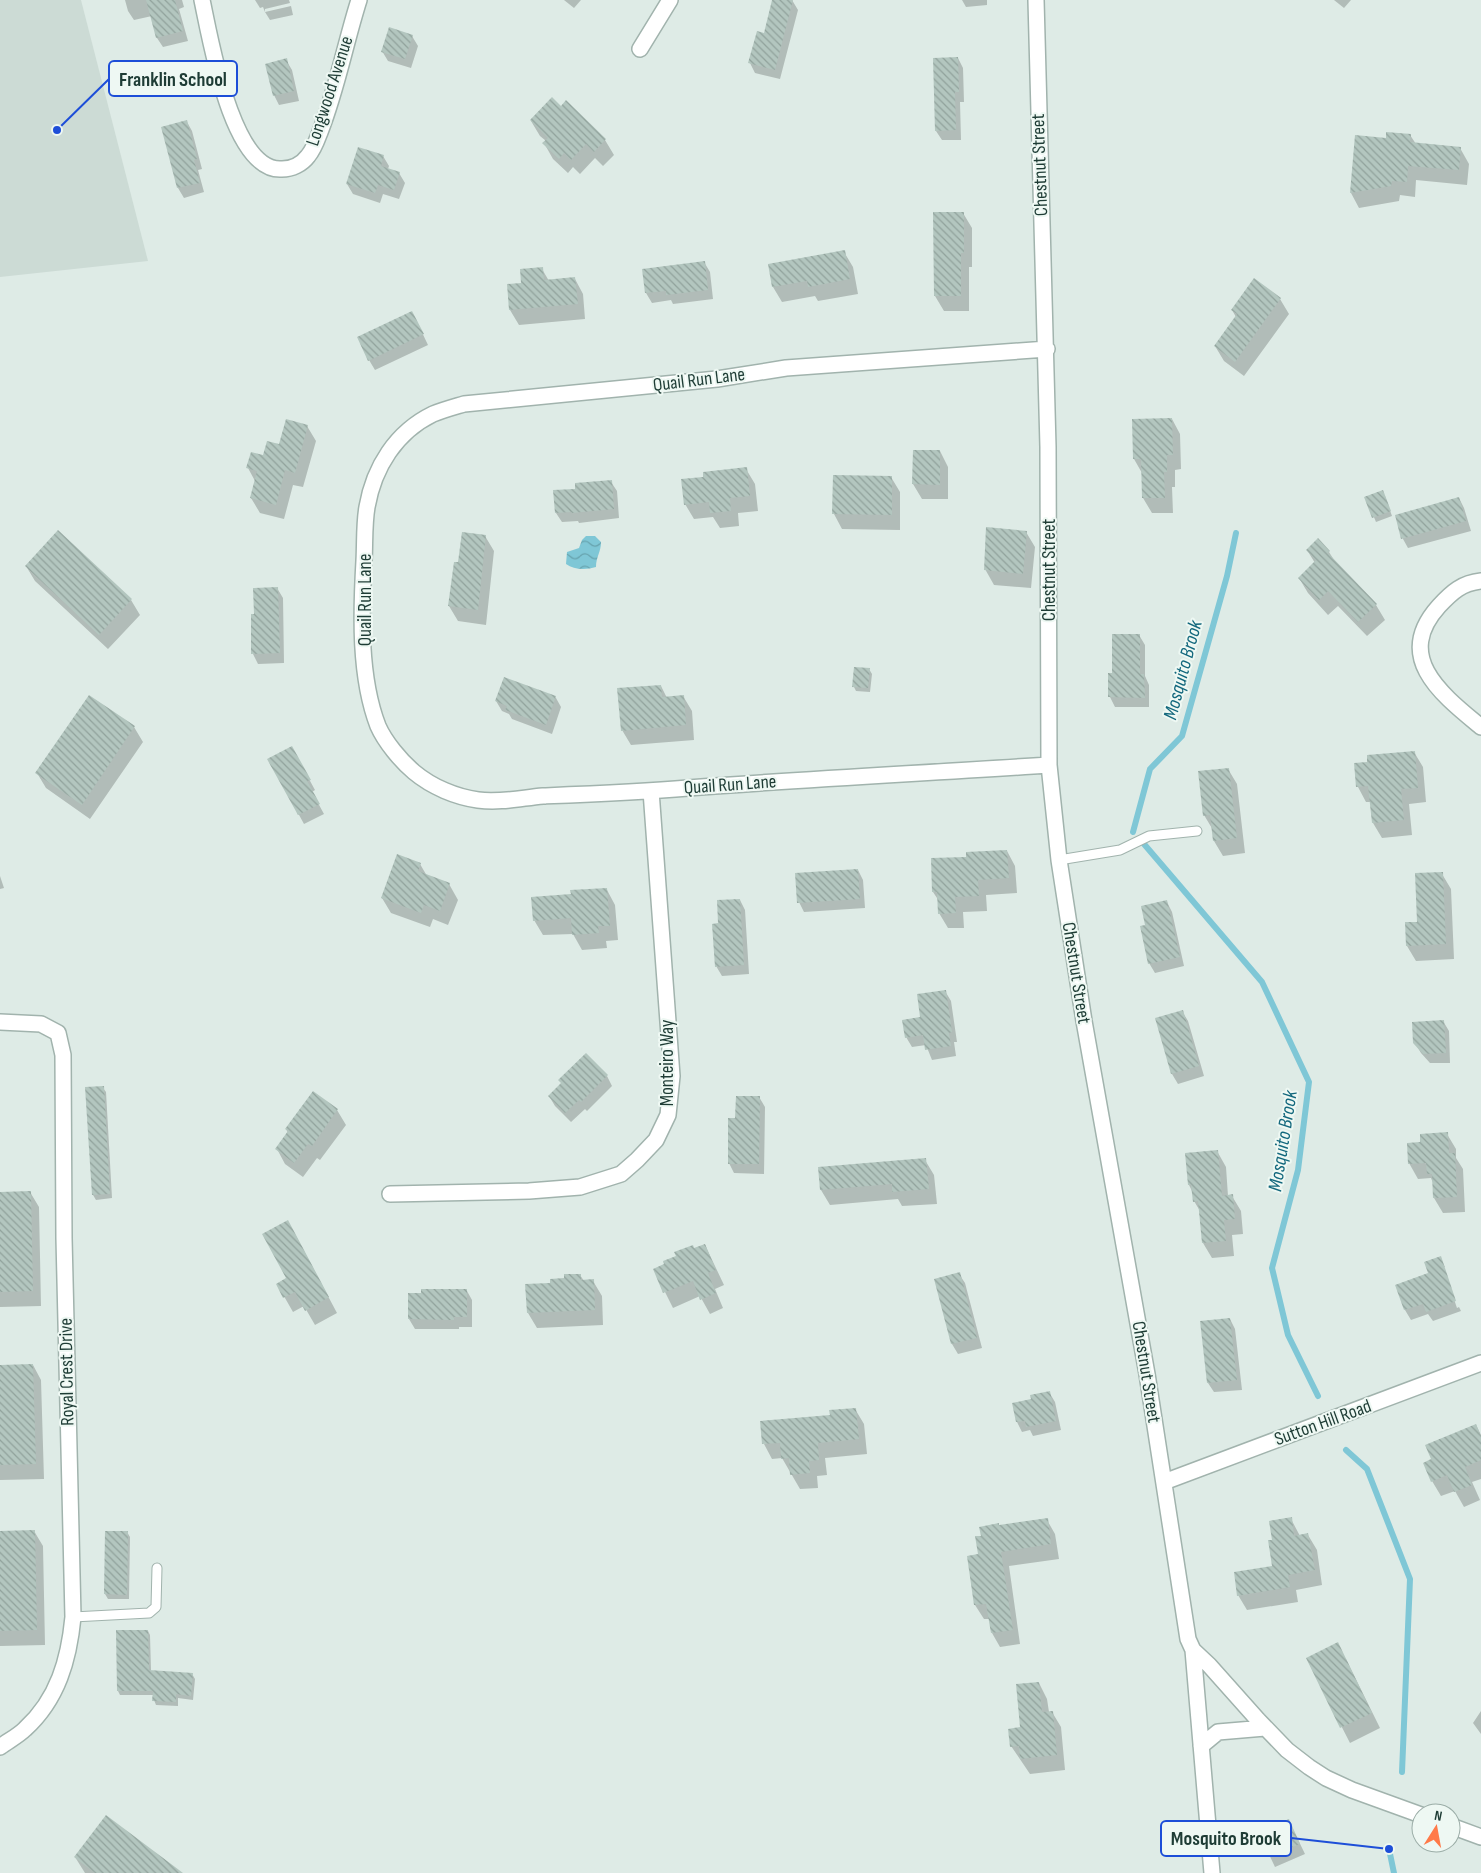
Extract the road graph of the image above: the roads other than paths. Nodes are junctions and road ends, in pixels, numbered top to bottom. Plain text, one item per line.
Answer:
1 (202, 0) edge
2 (359, 0) edge
3 (670, 0) edge
4 (1036, 0) edge
5 (640, 49) dead end
6 (1047, 349) junction
7 (1481, 581) edge
8 (1481, 728) edge
9 (1049, 765) junction
10 (651, 791) junction
11 (1197, 831) dead end
12 (1059, 860) junction
13 (0, 1022) edge
14 (390, 1194) dead end
15 (1481, 1363) edge
16 (1164, 1482) junction
17 (157, 1568) dead end
18 (73, 1616) junction
19 (1193, 1650) junction
20 (1265, 1728) junction
21 (1201, 1746) junction
22 (0, 1747) edge
23 (1411, 1811) edge
24 (1461, 1830) edge
25 (1481, 1837) edge
26 (1212, 1873) edge

1 - 2 street, Longwood Avenue
3 - 5 street
4 - 6 street, Chestnut Street
6 - 9 street, Chestnut Street
6 - 10 street, Quail Run Lane
7 - 8 street
9 - 10 street, Quail Run Lane
9 - 12 street, Chestnut Street
10 - 14 street, Monteiro Way
11 - 12 lane
12 - 16 street, Chestnut Street
13 - 18 street, Royal Crest Drive
15 - 16 street, Sutton Hill Road
16 - 19 street, Chestnut Street
17 - 18 lane
18 - 22 street, Royal Crest Drive
19 - 20 street, Chestnut Street
19 - 21 street
20 - 21 street
20 - 23 street, Chestnut Street
21 - 26 street
24 - 25 street

